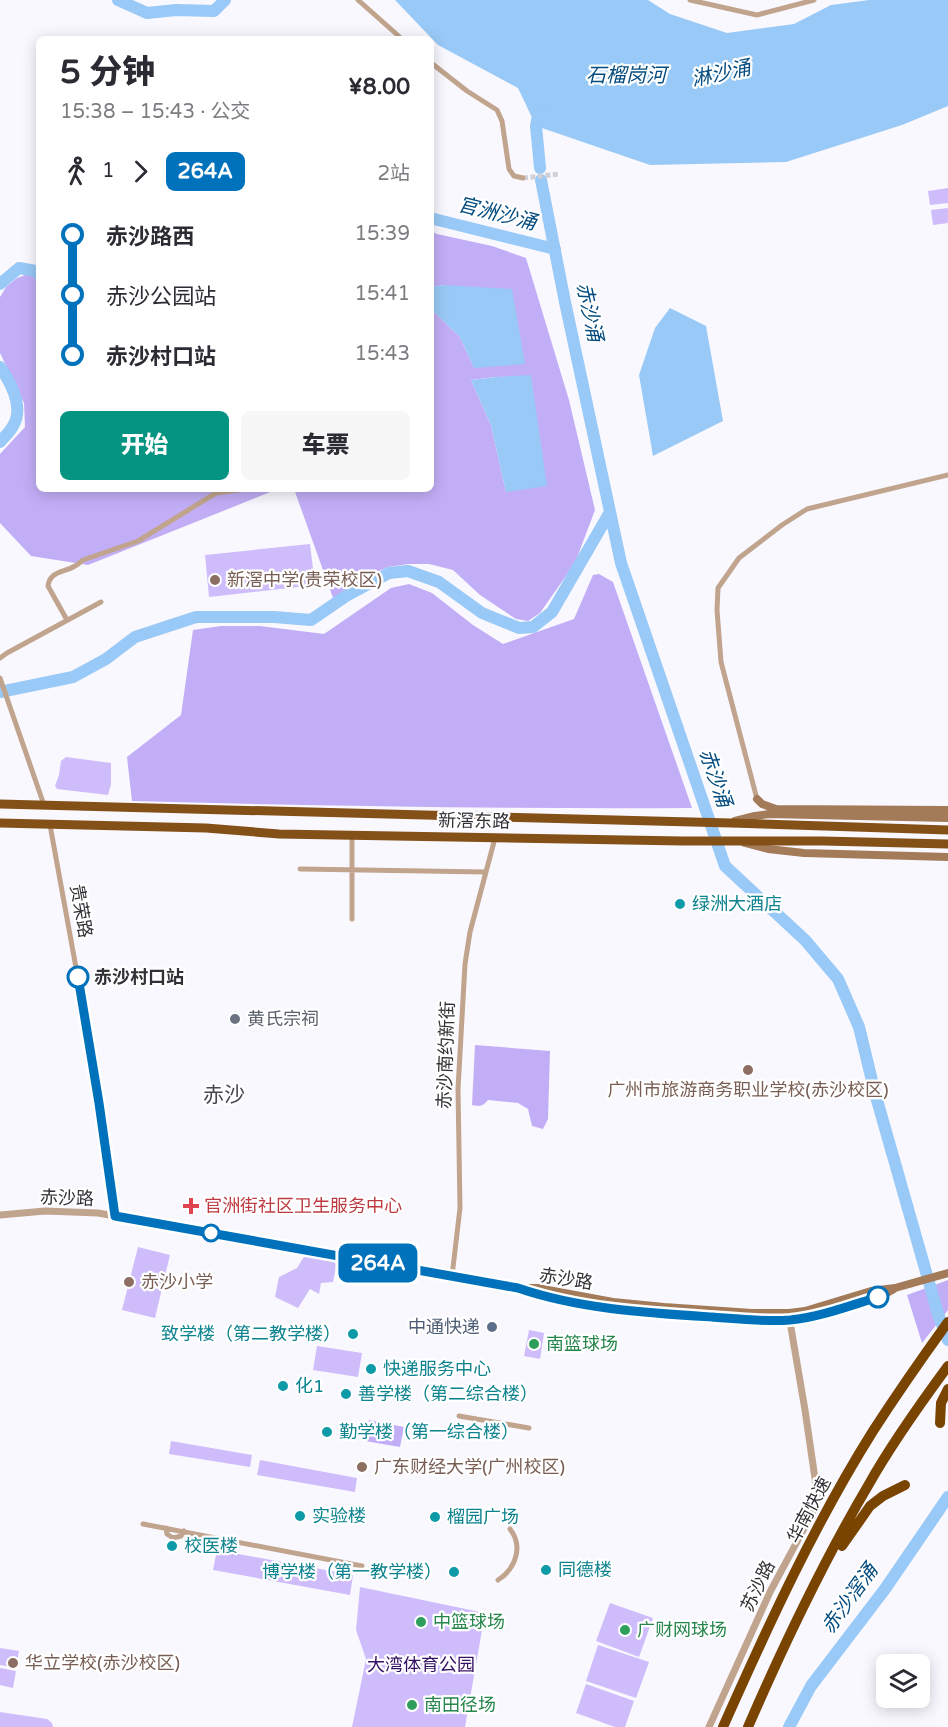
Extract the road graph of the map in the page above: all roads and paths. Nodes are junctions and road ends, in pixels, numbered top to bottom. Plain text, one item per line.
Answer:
1 (358, 0) edge
2 (690, 0) edge
3 (814, 0) edge
4 (398, 36) edge
5 (434, 65) edge
6 (523, 178) dead end
7 (948, 475) edge
8 (224, 492) edge
9 (102, 602) dead end
10 (67, 620) junction
11 (0, 658) edge
12 (0, 678) edge
13 (757, 799) junction
14 (0, 804) edge
15 (44, 805) junction
16 (948, 810) edge
17 (755, 816) junction
18 (948, 818) edge
19 (0, 823) edge
20 (731, 823) junction
21 (50, 825) junction
22 (948, 830) edge
23 (352, 835) junction
24 (495, 838) junction
25 (738, 841) junction
26 (948, 843) edge
27 (948, 857) edge
28 (300, 868) dead end
29 (352, 870) junction
30 (486, 872) junction
31 (352, 919) dead end
32 (0, 1215) edge
33 (115, 1216) junction
34 (948, 1274) edge
35 (453, 1276) junction
36 (518, 1288) joint
37 (789, 1317) junction
38 (948, 1322) edge
39 (946, 1368) edge
40 (948, 1389) edge
41 (459, 1416) dead end
42 (940, 1423) dead end
43 (530, 1428) dead end
44 (905, 1485) dead end
45 (143, 1524) dead end
46 (510, 1529) dead end
47 (362, 1566) dead end
48 (498, 1580) dead end
49 (813, 1589) junction
50 (709, 1727) edge
51 (723, 1727) edge
52 (748, 1727) edge

1 - 4 street
2 - 3 street
5 - 6 street
7 - 13 street
8 - 10 street
9 - 10 street
10 - 11 street
12 - 15 street
13 - 16 main road
13 - 17 main road
14 - 15 highway, 新滘东路
15 - 20 highway, 新滘东路
17 - 18 main road
17 - 20 main road
19 - 21 highway, 新滘东路
20 - 22 highway, 新滘东路
21 - 23 highway, 新滘东路
21 - 33 street, 贵荣路
23 - 24 highway, 新滘东路
23 - 29 street
24 - 25 highway, 新滘东路
24 - 30 street, 赤沙南约新街
25 - 26 highway, 新滘东路
25 - 27 main road
28 - 29 street
29 - 30 street
29 - 31 street
30 - 35 street, 赤沙南约新街
32 - 33 street, 赤沙路
33 - 35 street, 赤沙路
34 - 37 main road, 赤沙路
35 - 36 street, 赤沙路
36 - 37 main road, 赤沙路
37 - 50 street, 苏沙路
38 - 51 highway, 华南快速
39 - 49 highway
40 - 42 highway
41 - 43 street
44 - 49 highway
45 - 47 street
46 - 48 street
49 - 52 highway

